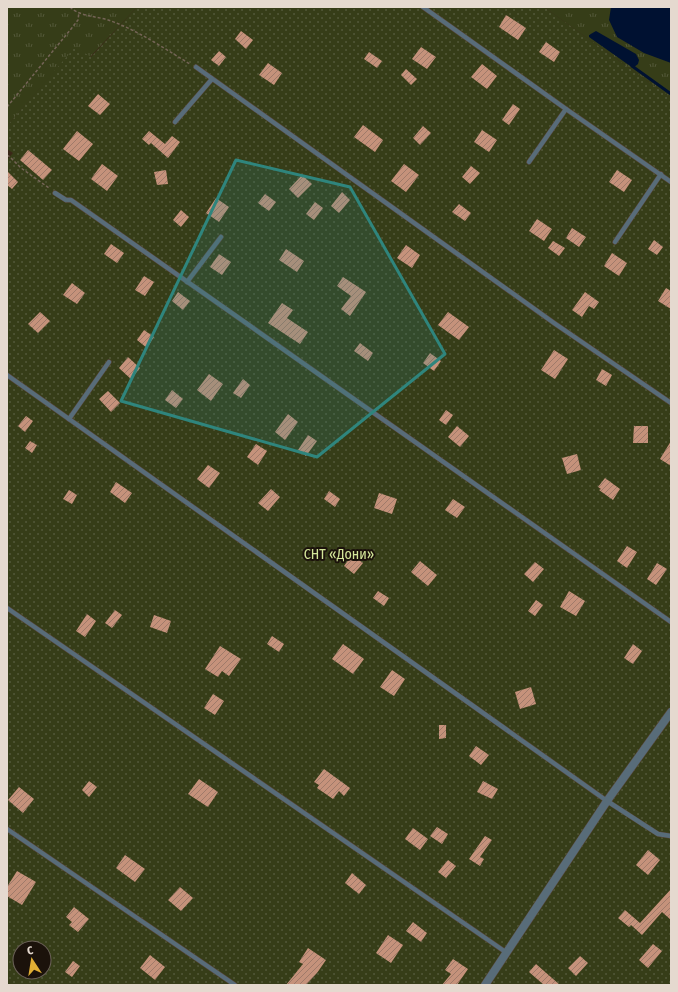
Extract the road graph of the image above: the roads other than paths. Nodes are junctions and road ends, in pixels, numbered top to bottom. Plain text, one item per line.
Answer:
1 (423, 7) edge
2 (196, 67) road end
3 (212, 78) junction
4 (566, 109) junction
5 (175, 122) dead end
6 (529, 162) dead end
7 (661, 174) junction
8 (671, 182) edge
9 (55, 192) road end
10 (221, 237) dead end
11 (615, 242) dead end
12 (187, 282) junction
13 (109, 362) dead end
14 (7, 375) edge
15 (671, 403) edge
16 (69, 418) junction
17 (7, 608) edge
18 (671, 622) edge
19 (671, 712) edge
20 (608, 801) junction
21 (7, 829) edge
22 (671, 836) edge
23 (507, 953) junction
24 (235, 985) edge
25 (485, 985) edge

1 - 4 lane
2 - 3 lane
3 - 5 lane
3 - 15 lane
4 - 6 lane
4 - 7 lane
7 - 8 lane
7 - 11 lane
9 - 12 lane
10 - 12 lane
12 - 18 lane
13 - 16 lane
14 - 16 lane
16 - 20 lane
17 - 23 lane
19 - 20 street
20 - 22 lane
20 - 23 street
21 - 24 lane
23 - 25 street

